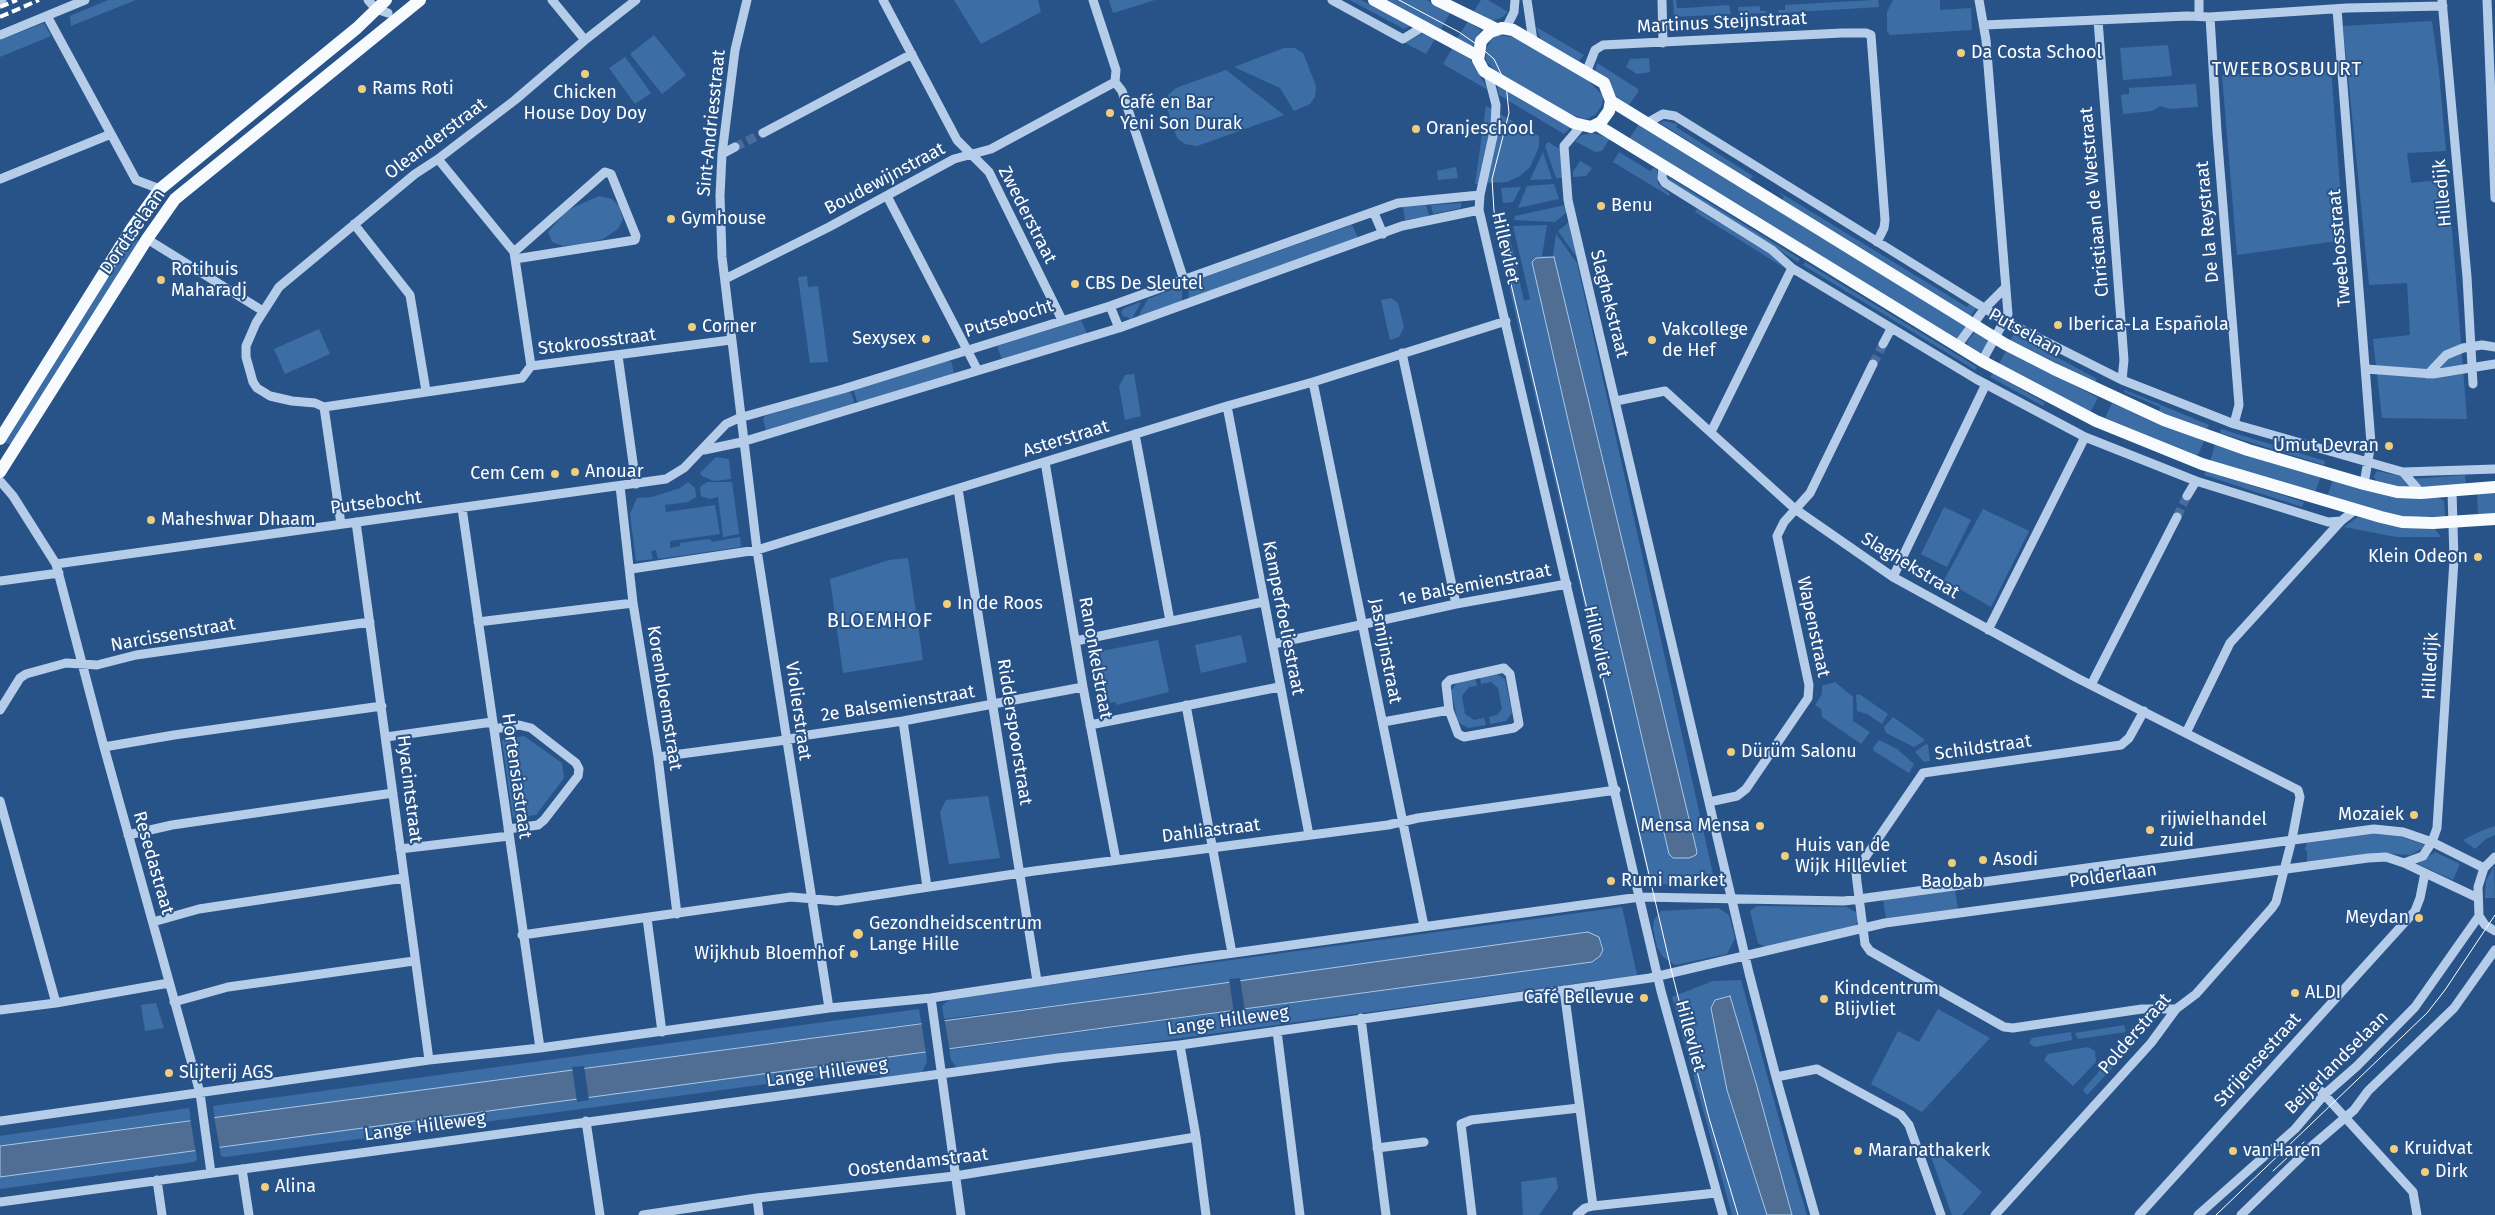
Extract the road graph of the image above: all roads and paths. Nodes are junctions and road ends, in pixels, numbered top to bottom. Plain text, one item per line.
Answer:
1 (85, 0) edge
2 (420, 0) edge
3 (552, 0) edge
4 (636, 0) edge
5 (746, 0) edge
6 (883, 0) edge
7 (1093, 0) edge
8 (1332, 0) edge
9 (1374, 0) edge
10 (1515, 0) edge
11 (1527, 0) edge
12 (1662, 0) edge
13 (1979, 0) edge
14 (2199, 0) edge
15 (2487, 0) edge
16 (1440, 1) edge
17 (2443, 3) edge
18 (2347, 4) edge
19 (383, 6) edge
20 (2337, 9) junction
21 (2199, 15) junction
22 (47, 16) junction
23 (2210, 17) junction
24 (2098, 20) junction
25 (1984, 25) junction
26 (1424, 26) junction
27 (1501, 28) junction
28 (0, 35) edge
29 (585, 40) junction
30 (1533, 41) junction
31 (1663, 43) junction
32 (912, 54) junction
33 (1478, 56) junction
34 (1586, 72) junction
35 (1488, 74) junction
36 (1115, 82) junction
37 (1611, 101) junction
38 (1647, 123) junction
39 (1597, 125) junction
40 (1581, 126) junction
41 (763, 133) tunnel mouth
42 (111, 134) junction
43 (735, 147) tunnel mouth
44 (722, 154) junction
45 (973, 155) junction
46 (438, 159) junction
47 (1663, 166) junction
48 (4, 177) edge
49 (0, 187) edge
50 (160, 189) junction
51 (1480, 195) junction
52 (887, 196) junction
53 (2495, 198) edge
54 (1479, 210) junction
55 (1374, 213) junction
56 (354, 224) junction
57 (1383, 234) junction
58 (147, 238) junction
59 (1877, 242) junction
60 (515, 256) junction
61 (1792, 268) junction
62 (725, 279) junction
63 (1184, 280) junction
64 (2006, 287) junction
65 (1110, 306) junction
66 (1985, 308) junction
67 (263, 311) junction
68 (1062, 320) junction
69 (1506, 321) junction
70 (2005, 321) junction
71 (1974, 324) junction
72 (1119, 328) junction
73 (1891, 329) junction
74 (1996, 338) junction
75 (731, 340) junction
76 (1883, 344) tunnel mouth
77 (2471, 345) junction
78 (1957, 346) junction
79 (2495, 347) edge
80 (968, 349) junction
81 (1402, 353) junction
82 (618, 356) junction
83 (1982, 361) junction
84 (1873, 364) tunnel mouth
85 (2495, 364) edge
86 (531, 366) junction
87 (977, 369) junction
88 (2366, 369) junction
89 (2472, 369) junction
90 (2428, 374) junction
91 (2122, 380) junction
92 (1313, 382) junction
93 (1986, 384) junction
94 (2473, 384) dead end
95 (426, 391) junction
96 (1616, 401) junction
97 (324, 406) junction
98 (1227, 406) junction
99 (739, 418) junction
100 (2234, 424) junction
101 (1710, 432) junction
102 (1135, 434) junction
103 (0, 439) edge
104 (2083, 440) junction
105 (742, 442) junction
106 (701, 450) junction
107 (1045, 462) junction
108 (2368, 464) junction
109 (2495, 469) edge
110 (0, 472) edge
111 (2402, 472) junction
112 (0, 481) edge
113 (2196, 481) junction
114 (636, 484) junction
115 (2364, 484) junction
116 (620, 486) junction
117 (2494, 487) edge
118 (958, 489) junction
119 (2452, 491) junction
120 (2421, 494) junction
121 (2187, 496) tunnel mouth
122 (462, 508) junction
123 (1795, 509) junction
124 (2355, 510) junction
125 (2176, 517) tunnel mouth
126 (2495, 518) edge
127 (2341, 521) junction
128 (356, 522) junction
129 (2454, 522) junction
130 (341, 524) junction
131 (756, 550) junction
132 (631, 568) junction
133 (58, 569) junction
134 (1893, 577) junction
135 (0, 582) edge
136 (1567, 584) junction
137 (633, 602) junction
138 (1263, 602) junction
139 (1456, 604) junction
140 (1170, 621) junction
141 (370, 622) junction
142 (478, 622) junction
143 (1363, 623) junction
144 (1988, 630) junction
145 (1076, 641) junction
146 (1273, 644) junction
147 (82, 664) junction
148 (2091, 685) junction
149 (1083, 686) junction
150 (1279, 686) junction
151 (993, 704) junction
152 (1186, 705) junction
153 (382, 706) junction
154 (0, 710) edge
155 (1449, 710) junction
156 (2144, 711) junction
157 (902, 721) junction
158 (1383, 722) junction
159 (493, 725) junction
160 (1090, 725) junction
161 (2186, 732) junction
162 (386, 737) junction
163 (786, 740) junction
164 (104, 747) junction
165 (658, 757) junction
166 (1616, 790) junction
167 (393, 793) junction
168 (0, 801) edge
169 (1709, 802) junction
170 (1403, 822) junction
171 (508, 832) junction
172 (128, 835) junction
173 (1308, 835) junction
174 (2292, 839) junction
175 (2432, 842) junction
176 (1211, 847) junction
177 (400, 849) junction
178 (2495, 857) edge
179 (1116, 860) junction
180 (2404, 863) junction
181 (2484, 868) junction
182 (2284, 870) junction
183 (2425, 873) junction
184 (1020, 874) junction
185 (404, 878) junction
186 (927, 887) junction
187 (1640, 897) junction
188 (1731, 898) junction
189 (2478, 898) junction
190 (1859, 899) junction
191 (810, 900) junction
192 (677, 914) junction
193 (2479, 916) junction
194 (647, 918) junction
195 (153, 922) junction
196 (1424, 926) junction
197 (1863, 928) junction
198 (2495, 931) edge
199 (522, 935) junction
200 (2495, 950) edge
201 (1232, 953) junction
202 (1745, 956) junction
203 (414, 961) junction
204 (1658, 976) junction
205 (1037, 981) junction
206 (169, 983) junction
207 (1564, 990) junction
208 (930, 998) junction
209 (174, 1002) junction
210 (56, 1003) junction
211 (829, 1008) junction
212 (2176, 1009) junction
213 (0, 1010) edge
214 (1361, 1018) junction
215 (1276, 1031) junction
216 (662, 1032) junction
217 (1180, 1045) junction
218 (540, 1048) junction
219 (429, 1060) junction
220 (942, 1074) junction
221 (1776, 1077) junction
222 (200, 1093) junction
223 (2322, 1093) junction
224 (1579, 1108) junction
225 (2345, 1118) junction
226 (0, 1121) edge
227 (586, 1121) junction
228 (1196, 1137) junction
229 (1424, 1142) dead end
230 (1377, 1148) junction
231 (242, 1169) junction
232 (211, 1173) junction
233 (955, 1176) junction
234 (157, 1180) junction
235 (1716, 1193) junction
236 (757, 1198) junction
237 (0, 1202) edge
238 (1593, 1206) junction
239 (162, 1215) edge
240 (249, 1215) edge
241 (600, 1215) edge
242 (644, 1215) edge
243 (759, 1215) edge
244 (960, 1215) edge
245 (1206, 1215) edge
246 (1300, 1215) edge
247 (1386, 1215) edge
248 (1472, 1215) edge
249 (1577, 1215) edge
250 (1723, 1215) edge
251 (1816, 1215) edge
252 (1941, 1215) edge
253 (1995, 1215) edge
254 (2139, 1215) edge
255 (2198, 1215) edge
256 (2241, 1215) edge
257 (2418, 1215) edge

1 - 22 street
2 - 19 main road, Dordtselaan
3 - 29 street
4 - 29 street, Oleanderstraat
5 - 44 street, Sint-Andriesstraat
6 - 32 street, Zwederstraat
7 - 36 street
8 - 26 street
9 - 26 main road
10 - 27 street
11 - 30 street
12 - 31 street
13 - 25 street
14 - 21 street
15 - 53 street
16 - 27 main road
17 - 18 street
17 - 77 street, Hilledijk
18 - 20 street
19 - 50 main road, Dordtselaan
19 - 58 main road, Dordtselaan
20 - 23 street
20 - 88 street, Tweebosstraat
21 - 23 street
21 - 24 street
22 - 28 street
22 - 42 street
23 - 100 street, De la Reystraat
24 - 25 street
24 - 91 street, Christiaan de Wetstraat
25 - 64 street
26 - 33 main road
27 - 30 main road
27 - 33 main road
29 - 46 street, Oleanderstraat
30 - 34 main road
31 - 34 street, Martinus Steijnstraat
31 - 59 street, Martinus Steijnstraat
32 - 41 street
32 - 45 street, Zwederstraat
33 - 35 main road
34 - 37 main road
35 - 40 main road
35 - 51 street, Hillevliet
36 - 45 street, Boudewijnstraat
36 - 63 street
37 - 38 main road, Putselaan
37 - 39 main road
38 - 59 street, Putselaan
38 - 71 main road, Putselaan
39 - 40 main road
39 - 47 main road
40 - 96 street, Slaghekstraat
42 - 48 street
42 - 50 street
43 - 44 street
44 - 62 street, Sint-Andriesstraat
45 - 52 street, Boudewijnstraat
45 - 68 street, Zwederstraat
46 - 56 street, Oleanderstraat
46 - 60 street
47 - 61 street
47 - 78 main road
48 - 49 street
50 - 103 main road, Dordtselaan
51 - 54 street, Hillevliet
51 - 55 street, Putsebocht
52 - 62 street, Boudewijnstraat
52 - 80 street
54 - 57 street
54 - 69 street, Hillevliet
55 - 57 street
55 - 63 street, Putsebocht
56 - 67 street, Oleanderstraat
56 - 95 street
57 - 72 street
58 - 67 street
58 - 110 main road, Dordtselaan
59 - 66 street, Putselaan
60 - 60 street
60 - 86 street
61 - 73 street
61 - 101 street
62 - 75 street, Sint-Andriesstraat
63 - 65 street, Putsebocht
64 - 66 street
64 - 70 street
65 - 68 street, Putsebocht
65 - 72 street
66 - 70 street, Putselaan
66 - 71 street
67 - 97 street, Oleanderstraat
68 - 80 street, Putsebocht
69 - 81 street, Asterstraat
69 - 136 street, Hillevliet
70 - 74 street
70 - 91 street, Putselaan
71 - 74 main road, Putselaan
71 - 78 street
72 - 87 street
73 - 76 street
73 - 93 street
74 - 83 street
74 - 115 main road, Putselaan
75 - 82 street, Stokroosstraat
75 - 99 street, Sint-Andriesstraat
77 - 79 street
77 - 89 street, Hilledijk
77 - 90 street
78 - 83 main road
80 - 87 street
80 - 99 street, Putsebocht
81 - 92 street, Asterstraat
81 - 139 street
82 - 86 street, Stokroosstraat
82 - 114 street
83 - 124 main road
84 - 123 street, Wapenstraat
85 - 89 street
86 - 95 street, Stokroosstraat
87 - 105 street
88 - 90 street
88 - 108 street, Tweebosstraat
89 - 90 street
89 - 94 street, Hilledijk
91 - 100 street, Putselaan
92 - 98 street, Asterstraat
92 - 143 street, Jasmijnstraat
93 - 104 street
93 - 134 street
95 - 97 street, Stokroosstraat
96 - 101 street, Slaghekstraat
96 - 169 street
97 - 130 street
98 - 102 street, Asterstraat
98 - 138 street, Kamperfoeliestraat
99 - 105 street, Violierstraat
99 - 106 street, Putsebocht
100 - 108 street, Putselaan
101 - 123 street, Slaghekstraat
102 - 107 street, Asterstraat
102 - 140 street
104 - 113 street
104 - 144 street
105 - 106 street
105 - 131 street, Violierstraat
106 - 114 street, Putsebocht
107 - 118 street, Asterstraat
107 - 145 street, Ranonkelstraat
108 - 111 street, Putselaan
108 - 115 street, Tweebosstraat
109 - 111 street, Putselaan
111 - 120 street
112 - 133 street
113 - 121 street
113 - 127 street
114 - 116 street, Putsebocht
115 - 120 main road, Putselaan
116 - 122 street, Putsebocht
116 - 132 street, Korenbloemstraat
117 - 119 main road, Putselaan
118 - 131 street, Asterstraat
118 - 151 street, Ridderspoorstraat
119 - 120 main road, Putselaan
119 - 129 street, Hilledijk
122 - 128 street, Putsebocht
122 - 142 street, Hortensiastraat
123 - 134 street, Slaghekstraat
123 - 169 street, Wapenstraat
124 - 127 street
124 - 129 main road
125 - 148 street
126 - 129 main road
127 - 161 street
128 - 130 street, Putsebocht
128 - 141 street, Hyacintstraat
129 - 175 street, Hilledijk
130 - 133 street, Putsebocht
131 - 132 street, Asterstraat
131 - 163 street, Violierstraat
132 - 137 street, Korenbloemstraat
133 - 135 street, Putsebocht
133 - 147 street, Resedastraat
134 - 144 street, Slaghekstraat
136 - 139 street, 1e Balsemienstraat
136 - 166 street, Hillevliet
137 - 142 street
137 - 165 street, Korenbloemstraat
138 - 140 street
138 - 146 street, Kamperfoeliestraat
139 - 143 street, 1e Balsemienstraat
140 - 145 street
141 - 147 street, Narcissenstraat
141 - 153 street, Hyacintstraat
142 - 159 street, Hortensiastraat
143 - 146 street, 1e Balsemienstraat
143 - 158 street, Jasmijnstraat
144 - 148 street, Slaghekstraat
145 - 149 street, Ranonkelstraat
146 - 150 street, Kamperfoeliestraat
147 - 154 street, Narcissenstraat
147 - 164 street, Resedastraat
148 - 156 street, Slaghekstraat
149 - 151 street, 2e Balsemienstraat
149 - 160 street, Ranonkelstraat
150 - 152 street
150 - 173 street, Kamperfoeliestraat
151 - 157 street, 2e Balsemienstraat
151 - 184 street, Ridderspoorstraat
152 - 160 street
152 - 176 street
153 - 162 street, Hyacintstraat
153 - 164 street
155 - 155 street
155 - 158 street
156 - 161 street, Slaghekstraat
156 - 190 street, Schildstraat
157 - 163 street, 2e Balsemienstraat
157 - 186 street
158 - 170 street, Jasmijnstraat
159 - 162 street
159 - 171 street, Hortensiastraat
159 - 171 street
160 - 179 street, Ranonkelstraat
161 - 174 street, Slaghekstraat
162 - 167 street, Hyacintstraat
163 - 165 street, 2e Balsemienstraat
163 - 191 street, Violierstraat
164 - 172 street, Resedastraat
165 - 192 street, Korenbloemstraat
166 - 170 street, Dahliastraat
166 - 187 street, Hillevliet
167 - 172 street
167 - 177 street, Hyacintstraat
168 - 210 street
169 - 188 street
170 - 173 street, Dahliastraat
170 - 196 street, Jasmijnstraat
171 - 177 street
171 - 199 street, Hortensiastraat
172 - 195 street, Resedastraat
173 - 176 street, Dahliastraat
174 - 175 street
174 - 182 street, Polderstraat
174 - 190 street, Polderlaan
175 - 180 street
175 - 181 street
176 - 179 street, Dahliastraat
176 - 201 street
177 - 185 street, Hyacintstraat
178 - 181 street
179 - 184 street, Dahliastraat
180 - 182 street, Polderlaan
180 - 183 street
181 - 189 street
182 - 197 street, Polderlaan
182 - 212 street, Polderstraat
183 - 189 street
183 - 254 street, Strijensestraat
184 - 186 street, Dahliastraat
184 - 205 street, Ridderspoorstraat
185 - 195 street
185 - 203 street, Hyacintstraat
186 - 191 street, Dahliastraat
187 - 188 street, Polderlaan
187 - 196 street
187 - 204 street, Hillevliet
188 - 190 street, Polderlaan
188 - 202 street
189 - 193 street
190 - 197 street
191 - 192 street, Dahliastraat
191 - 211 street, Violierstraat
192 - 194 street, Dahliastraat
193 - 198 street
193 - 223 street, Beijerlandselaan
194 - 199 street, Dahliastraat
194 - 216 street
195 - 206 street, Resedastraat
196 - 201 street
197 - 202 street, Polderlaan
197 - 212 street
199 - 218 street, Hortensiastraat
200 - 225 street
201 - 205 street
202 - 204 street, Polderlaan
202 - 221 street
203 - 209 street
203 - 219 street, Hyacintstraat
204 - 207 street, Lange Hilleweg
204 - 235 street, Hillevliet
205 - 208 street
206 - 209 street, Resedastraat
206 - 210 street
207 - 214 street, Lange Hilleweg
207 - 224 street
208 - 211 street
208 - 220 street
209 - 222 street, Resedastraat
210 - 213 street
211 - 216 street
212 - 253 street, Polderstraat
214 - 215 street, Lange Hilleweg
214 - 230 street
215 - 217 street, Lange Hilleweg
215 - 246 street
216 - 218 street
217 - 220 street, Lange Hilleweg
217 - 228 street
218 - 219 street
219 - 222 street
220 - 227 street, Lange Hilleweg
220 - 233 street
221 - 251 street
221 - 252 street
222 - 226 street
222 - 232 street, Resedastraat
223 - 225 street
223 - 255 street, Beijerlandselaan
224 - 238 street
224 - 248 street
225 - 256 street
225 - 257 street
227 - 231 street, Lange Hilleweg
227 - 241 street
228 - 233 street, Oostendamstraat
228 - 245 street
229 - 230 street
230 - 247 street
231 - 232 street, Lange Hilleweg
231 - 240 street
232 - 234 street, Lange Hilleweg
233 - 236 street, Oostendamstraat
233 - 244 street
234 - 237 street, Lange Hilleweg
234 - 239 street
235 - 238 street
235 - 250 street, Hillevliet
236 - 242 street, Oostendamstraat
236 - 243 street
238 - 249 street

